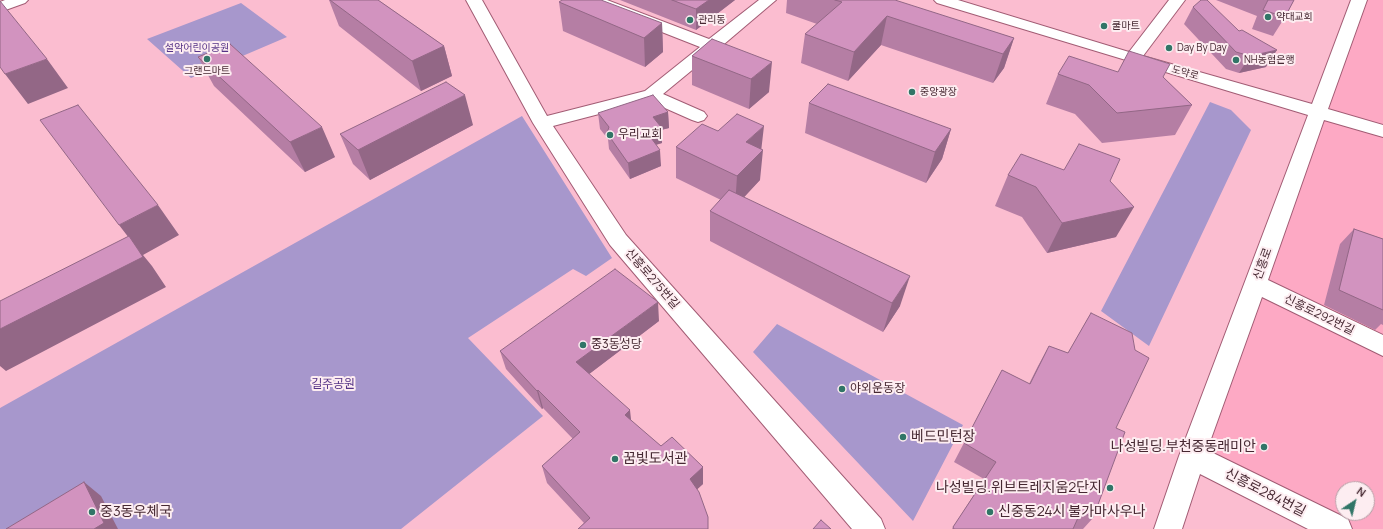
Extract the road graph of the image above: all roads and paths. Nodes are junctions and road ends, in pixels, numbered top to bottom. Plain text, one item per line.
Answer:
1 (20, 0) edge
2 (474, 0) edge
3 (592, 0) edge
4 (768, 0) edge
5 (942, 0) edge
6 (1177, 0) edge
7 (1359, 0) edge
8 (0, 7) edge
9 (711, 46) junction
10 (733, 54) edge
11 (1133, 58) junction
12 (650, 95) junction
13 (1319, 112) junction
14 (698, 116) dead end
15 (542, 123) junction
16 (1383, 131) edge
17 (1256, 284) junction
18 (1383, 346) edge
19 (1192, 456) junction
20 (871, 529) edge
21 (1168, 529) edge
22 (1338, 529) edge

1 - 8 street
2 - 15 street, 신흥로275번길
3 - 9 street
4 - 9 street
5 - 11 street, 도약로
6 - 11 street
7 - 13 street, 신흥로
9 - 10 street
9 - 12 street
11 - 13 street, 도약로
12 - 14 street
12 - 15 street
13 - 16 street, 도약로
13 - 17 street, 신흥로
15 - 20 street, 신흥로275번길
17 - 18 street, 신흥로292번길
17 - 19 street, 신흥로
19 - 21 street, 신흥로
19 - 22 street, 신흥로284번길

